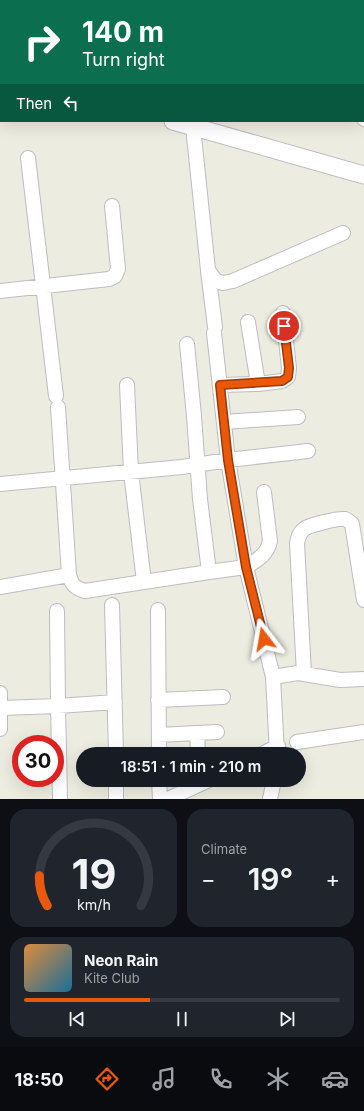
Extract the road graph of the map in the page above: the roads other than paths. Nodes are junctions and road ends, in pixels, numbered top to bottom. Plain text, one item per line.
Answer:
1 (180, 123) edge
2 (28, 158) dead end
3 (364, 175) edge
4 (112, 206) dead end
5 (343, 233) dead end
6 (208, 270) junction
7 (43, 286) junction
8 (0, 291) edge
9 (283, 313) dead end
10 (248, 322) dead end
11 (187, 344) dead end
12 (258, 384) junction
13 (127, 385) dead end
14 (220, 385) junction
15 (298, 416) dead end
16 (224, 422) junction
17 (308, 451) dead end
18 (228, 460) junction
19 (198, 466) junction
20 (131, 472) junction
21 (62, 479) junction
22 (0, 484) edge
23 (264, 492) dead end
24 (246, 567) junction
25 (209, 572) junction
26 (69, 575) junction
27 (144, 582) junction
28 (0, 587) edge
29 (364, 600) edge
30 (112, 605) dead end
31 (158, 610) dead end
32 (57, 611) dead end
33 (304, 674) junction
34 (273, 677) junction
35 (364, 679) edge
36 (0, 693) edge
37 (223, 697) dead end
38 (158, 700) junction
39 (115, 702) junction
40 (58, 706) junction
41 (1, 708) edge
42 (0, 729) edge
43 (217, 732) dead end
44 (364, 732) edge
45 (197, 733) junction
46 (159, 734) junction
47 (297, 742) dead end
48 (116, 747) edge
49 (159, 747) edge
50 (198, 747) edge
51 (277, 747) edge
52 (116, 787) edge
53 (159, 787) edge
54 (192, 787) edge
55 (272, 787) edge
56 (268, 798) edge
57 (60, 799) edge
58 (116, 799) edge
59 (160, 799) edge
60 (168, 799) edge

1 - 3 street
1 - 6 street
2 - 7 street
4 - 7 street
5 - 6 street
6 - 14 street
7 - 8 street
7 - 21 street
9 - 12 street
10 - 12 street
11 - 19 street
12 - 14 street
13 - 20 street
14 - 16 street
15 - 16 street
16 - 18 street
17 - 18 street
18 - 19 street
18 - 24 street
19 - 20 street
19 - 25 street
20 - 21 street
20 - 27 street
21 - 22 street
21 - 26 street
23 - 24 street
24 - 25 street
24 - 34 street
25 - 27 street
26 - 27 street
26 - 28 street
29 - 33 street
30 - 39 street
31 - 38 street
32 - 40 street
33 - 34 street
33 - 35 street
34 - 51 street
36 - 41 street
37 - 38 street
38 - 46 street
39 - 40 street
39 - 48 street
40 - 41 street
40 - 57 street
41 - 42 street
43 - 45 street
44 - 47 street
45 - 46 street
45 - 50 street
46 - 49 street
52 - 58 street
53 - 59 street
54 - 60 street
55 - 56 street

